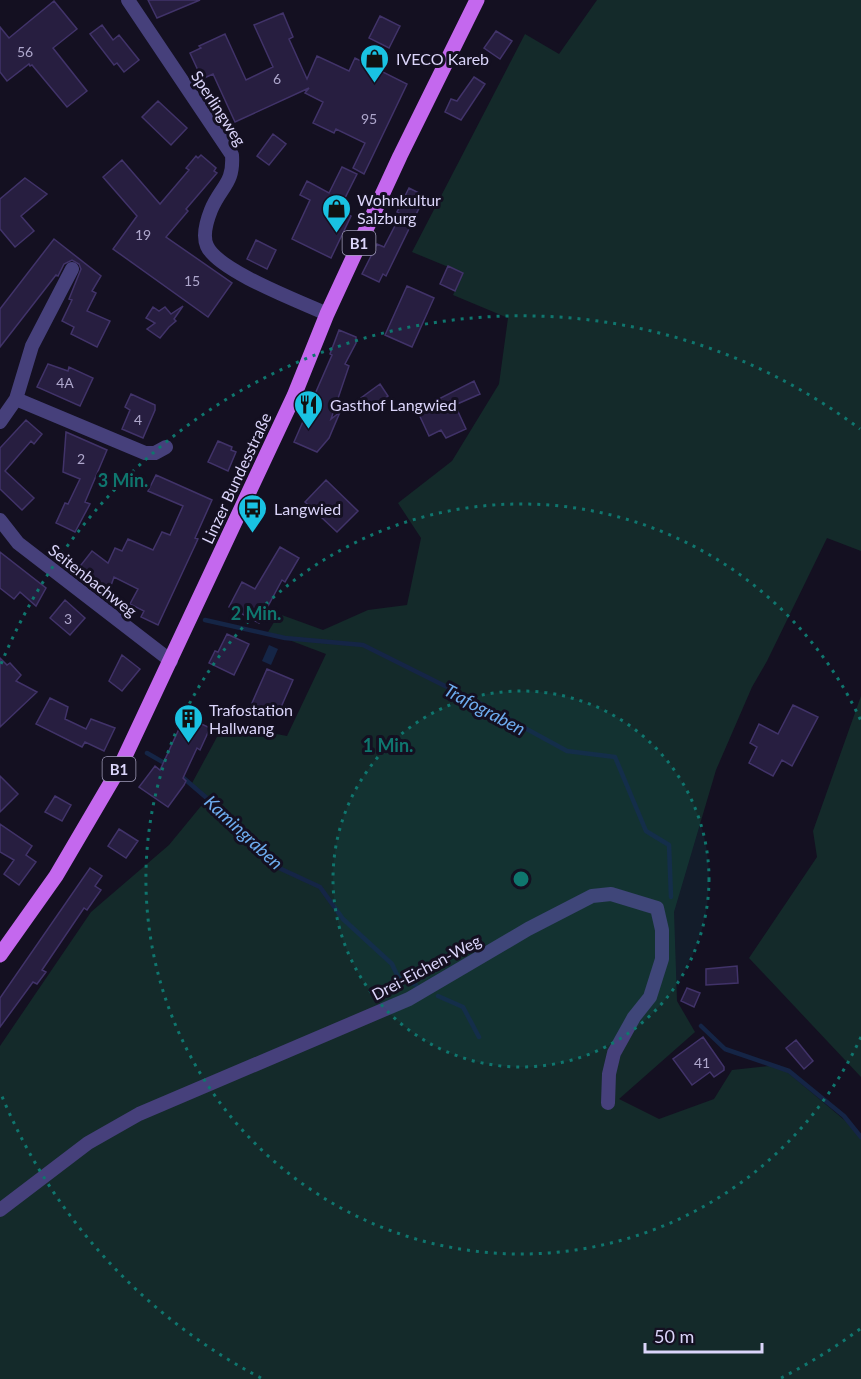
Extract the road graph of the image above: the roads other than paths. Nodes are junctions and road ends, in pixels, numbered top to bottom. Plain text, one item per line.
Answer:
1 (128, 0) edge
2 (477, 0) edge
3 (72, 269) dead end
4 (327, 314) junction
5 (16, 399) junction
6 (0, 422) edge
7 (166, 447) dead end
8 (0, 520) edge
9 (171, 661) junction
10 (0, 955) edge
11 (608, 1103) dead end
12 (0, 1210) edge

1 - 4 street, Sperlingweg
2 - 4 main road, Linzer Bundesstraße / B1
3 - 5 street
4 - 9 main road, Linzer Bundesstraße / B1
5 - 6 street
5 - 7 street
8 - 9 street, Seitenbachweg
9 - 10 main road, Linzer Bundesstraße / B1
11 - 12 street, Drei-Eichen-Weg

